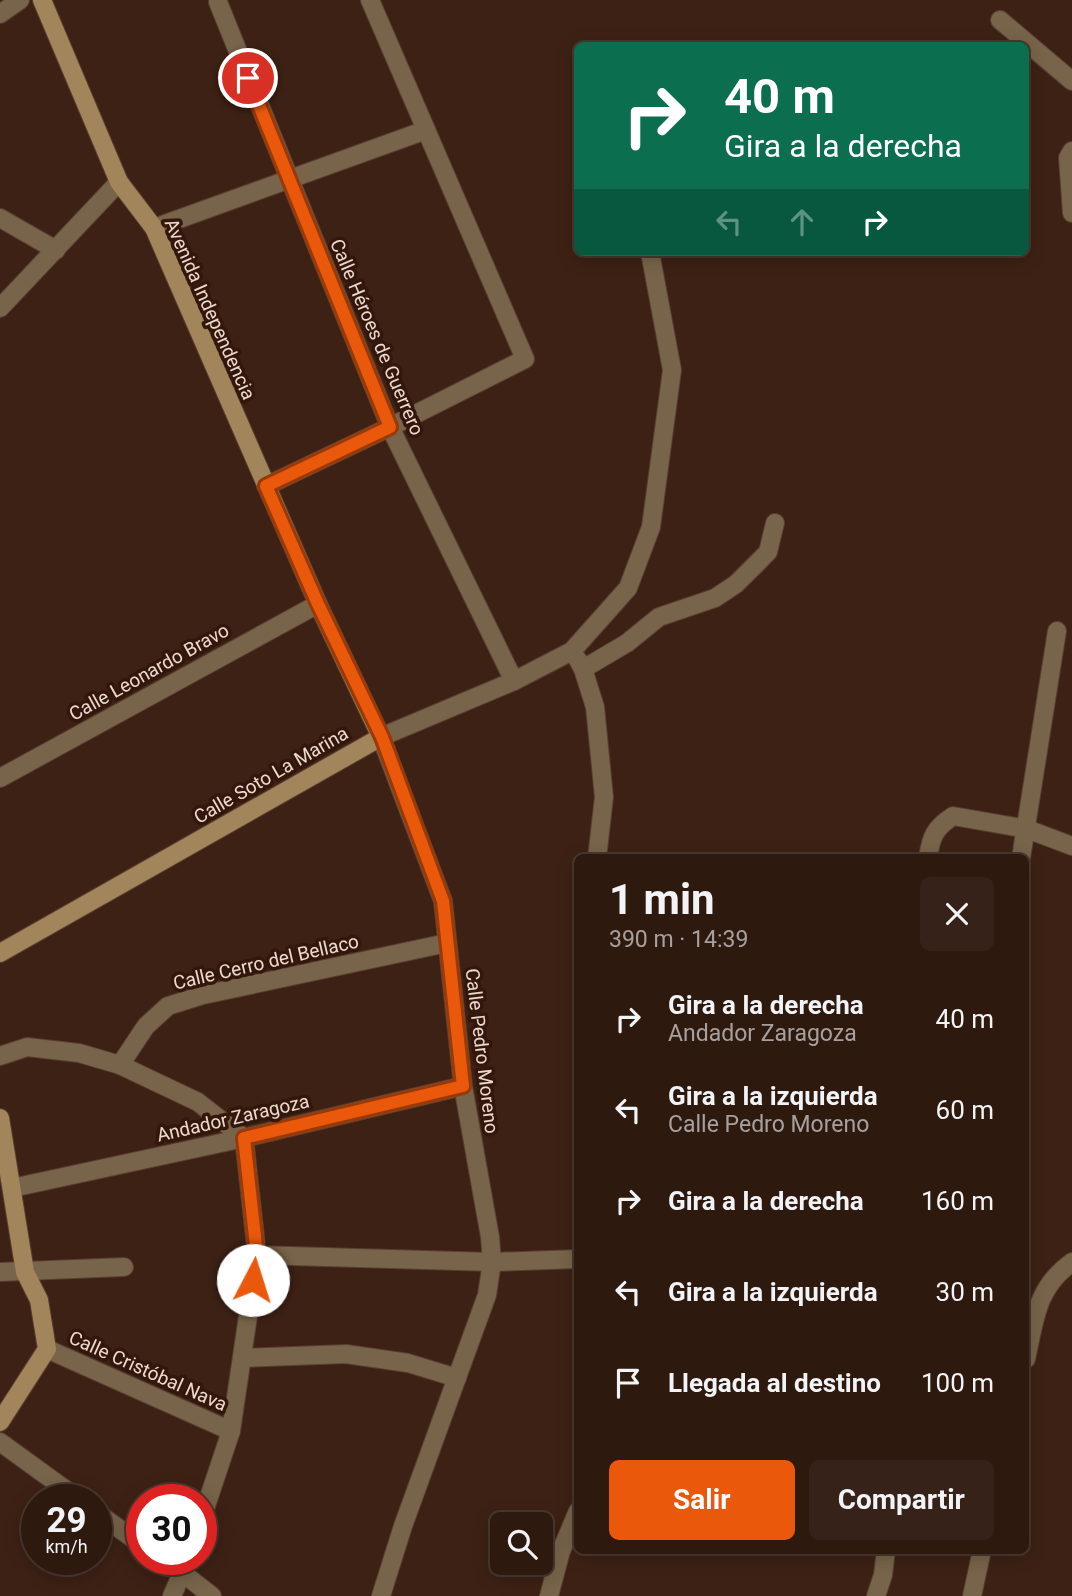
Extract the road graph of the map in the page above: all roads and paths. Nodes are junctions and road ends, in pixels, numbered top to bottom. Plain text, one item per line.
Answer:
1 (20, 0) edge
2 (42, 0) edge
3 (370, 0) edge
4 (218, 2) dead end
5 (0, 14) edge
6 (1000, 20) dead end
7 (1026, 42) edge
8 (1029, 45) edge
9 (1072, 81) edge
10 (426, 130) junction
11 (1072, 150) edge
12 (289, 180) junction
13 (119, 181) junction
14 (1072, 213) edge
15 (0, 218) edge
16 (154, 228) junction
17 (56, 250) junction
18 (651, 256) edge
19 (0, 308) edge
20 (390, 427) junction
21 (266, 486) junction
22 (775, 523) dead end
23 (318, 604) junction
24 (1057, 631) dead end
25 (572, 651) junction
26 (583, 669) junction
27 (514, 681) junction
28 (382, 737) junction
29 (0, 778) edge
30 (1027, 829) junction
31 (1072, 846) edge
32 (597, 854) edge
33 (929, 854) edge
34 (1022, 854) edge
35 (447, 943) junction
36 (0, 953) edge
37 (0, 1056) edge
38 (120, 1065) junction
39 (463, 1086) junction
40 (0, 1118) edge
41 (244, 1138) junction
42 (12, 1188) junction
43 (257, 1255) junction
44 (574, 1259) edge
45 (492, 1262) junction
46 (1072, 1262) edge
47 (124, 1267) dead end
48 (0, 1272) edge
49 (25, 1272) junction
50 (1032, 1299) edge
51 (1029, 1329) edge
52 (47, 1349) junction
53 (242, 1358) junction
54 (457, 1378) junction
55 (0, 1422) edge
56 (231, 1431) junction
57 (0, 1442) edge
58 (58, 1484) edge
59 (213, 1484) edge
60 (574, 1520) edge
61 (886, 1554) edge
62 (981, 1554) edge
63 (182, 1575) edge
64 (193, 1575) edge
65 (172, 1596) edge
66 (212, 1596) edge
67 (381, 1596) edge
68 (549, 1596) edge
69 (876, 1596) edge
70 (972, 1596) edge

1 - 5 street
2 - 13 street, Avenida Independencia
3 - 10 street
4 - 12 street, Calle Héroes de Guerrero
6 - 7 street
8 - 9 street
10 - 12 street
10 - 20 street
11 - 14 street
12 - 16 street
12 - 20 street, Calle Héroes de Guerrero
13 - 16 street, Avenida Independencia
13 - 17 street
15 - 17 street
16 - 21 street, Avenida Independencia
17 - 19 street
18 - 25 street
20 - 21 street
20 - 27 street, Calle Héroes de Guerrero
21 - 23 street, Calle Pedro Moreno
22 - 26 street
23 - 28 street, Calle Pedro Moreno
23 - 29 street, Calle Leonardo Bravo
24 - 30 street
25 - 26 street
25 - 27 street, Calle Soto La Marina
26 - 32 street
27 - 28 street, Calle Soto La Marina
28 - 35 street, Calle Pedro Moreno
28 - 36 street, Calle Soto La Marina
30 - 31 street
30 - 33 street
30 - 34 street
35 - 38 street, Calle Cerro del Bellaco
35 - 39 street, Calle Pedro Moreno
37 - 38 street
38 - 41 street
39 - 41 street, Andador Zaragoza
39 - 45 street, Calle Pedro Moreno
40 - 42 street
41 - 42 street, Andador Zaragoza
41 - 43 street
42 - 49 street
43 - 45 street
43 - 53 street
44 - 45 street
45 - 54 street, Calle Pedro Moreno
46 - 50 street
47 - 49 street
48 - 49 street
49 - 52 street
50 - 51 street
52 - 55 street
52 - 56 street, Calle Cristóbal Nava
53 - 54 street
53 - 56 street
54 - 67 street, Calle Pedro Moreno
56 - 59 street
57 - 58 street
60 - 68 street
61 - 69 street
62 - 70 street
63 - 65 street
64 - 66 street

